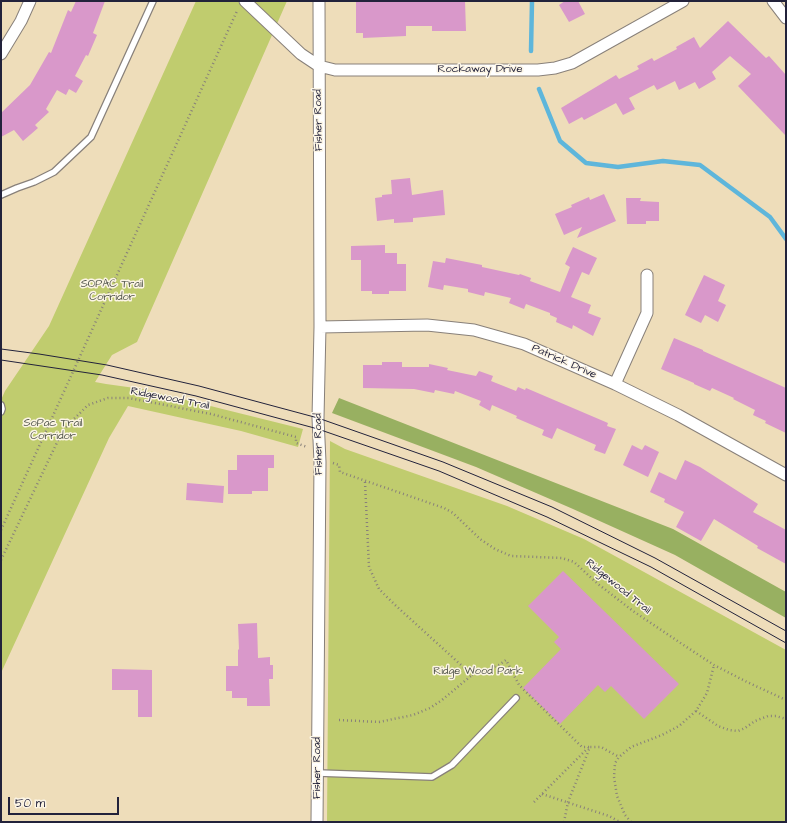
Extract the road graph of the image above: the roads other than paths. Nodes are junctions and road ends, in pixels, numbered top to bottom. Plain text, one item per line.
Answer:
1 (30, 1) edge
2 (153, 1) edge
3 (318, 1) edge
4 (683, 1) edge
5 (773, 1) edge
6 (242, 5) edge
7 (786, 18) edge
8 (1, 54) edge
9 (319, 66) junction
10 (1, 195) edge
11 (647, 275) dead end
12 (320, 327) junction
13 (615, 384) junction
14 (1, 405) edge
15 (1, 412) edge
16 (786, 475) edge
17 (516, 698) dead end
18 (318, 773) junction
19 (317, 822) edge

1 - 8 street
2 - 10 lane
3 - 9 street, Fisher Road
4 - 9 street, Rockaway Drive
5 - 7 street
6 - 9 street, Rockaway Drive
9 - 12 street, Fisher Road
11 - 13 street
12 - 13 street, Patrick Drive
12 - 18 street, Fisher Road
13 - 16 street, Patrick Drive
14 - 15 lane
17 - 18 lane
18 - 19 street, Fisher Road

